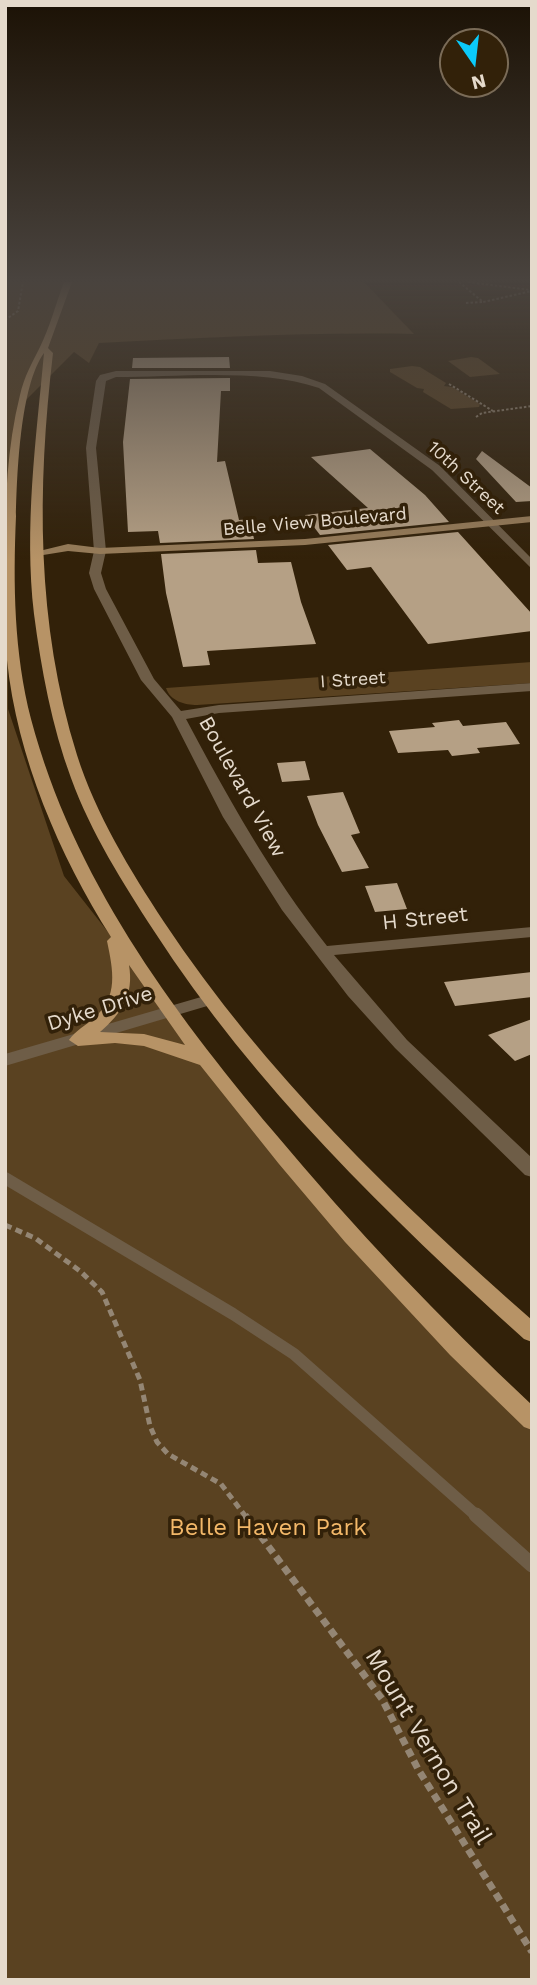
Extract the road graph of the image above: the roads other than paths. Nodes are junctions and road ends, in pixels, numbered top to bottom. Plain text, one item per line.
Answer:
1 (30, 375) edge
2 (47, 375) edge
3 (119, 375) edge
4 (273, 375) edge
5 (532, 520) edge
6 (492, 523) junction
7 (9, 529) junction
8 (28, 550) junction
9 (100, 551) junction
10 (532, 566) edge
11 (8, 568) junction
12 (532, 687) edge
13 (178, 716) junction
14 (111, 923) junction
15 (532, 932) edge
16 (323, 951) junction
17 (208, 1000) junction
18 (170, 1011) junction
19 (78, 1040) junction
20 (5, 1060) edge
21 (204, 1060) junction
22 (532, 1171) edge
23 (5, 1178) edge
24 (532, 1333) edge
25 (532, 1420) edge
26 (532, 1565) edge

1 - 7 main road
2 - 8 main road
3 - 9 street, Boulevard View
4 - 6 street, 10th Street
5 - 6 main road, Belle View Boulevard
6 - 9 main road, Belle View Boulevard
6 - 10 street, 10th Street
7 - 8 main road
7 - 11 main road
8 - 9 main road, Belle View Boulevard
8 - 11 main road
8 - 17 main road
9 - 13 street, Boulevard View
11 - 14 main road
12 - 13 street, I Street
13 - 16 street, Boulevard View
14 - 18 main road
14 - 19 main road
15 - 16 street, H Street
16 - 22 street, Boulevard View
17 - 18 street, Dyke Drive
17 - 24 main road
18 - 19 street, Dyke Drive
18 - 21 main road
19 - 20 street, Dyke Drive
19 - 21 main road
21 - 25 main road
23 - 26 lane

